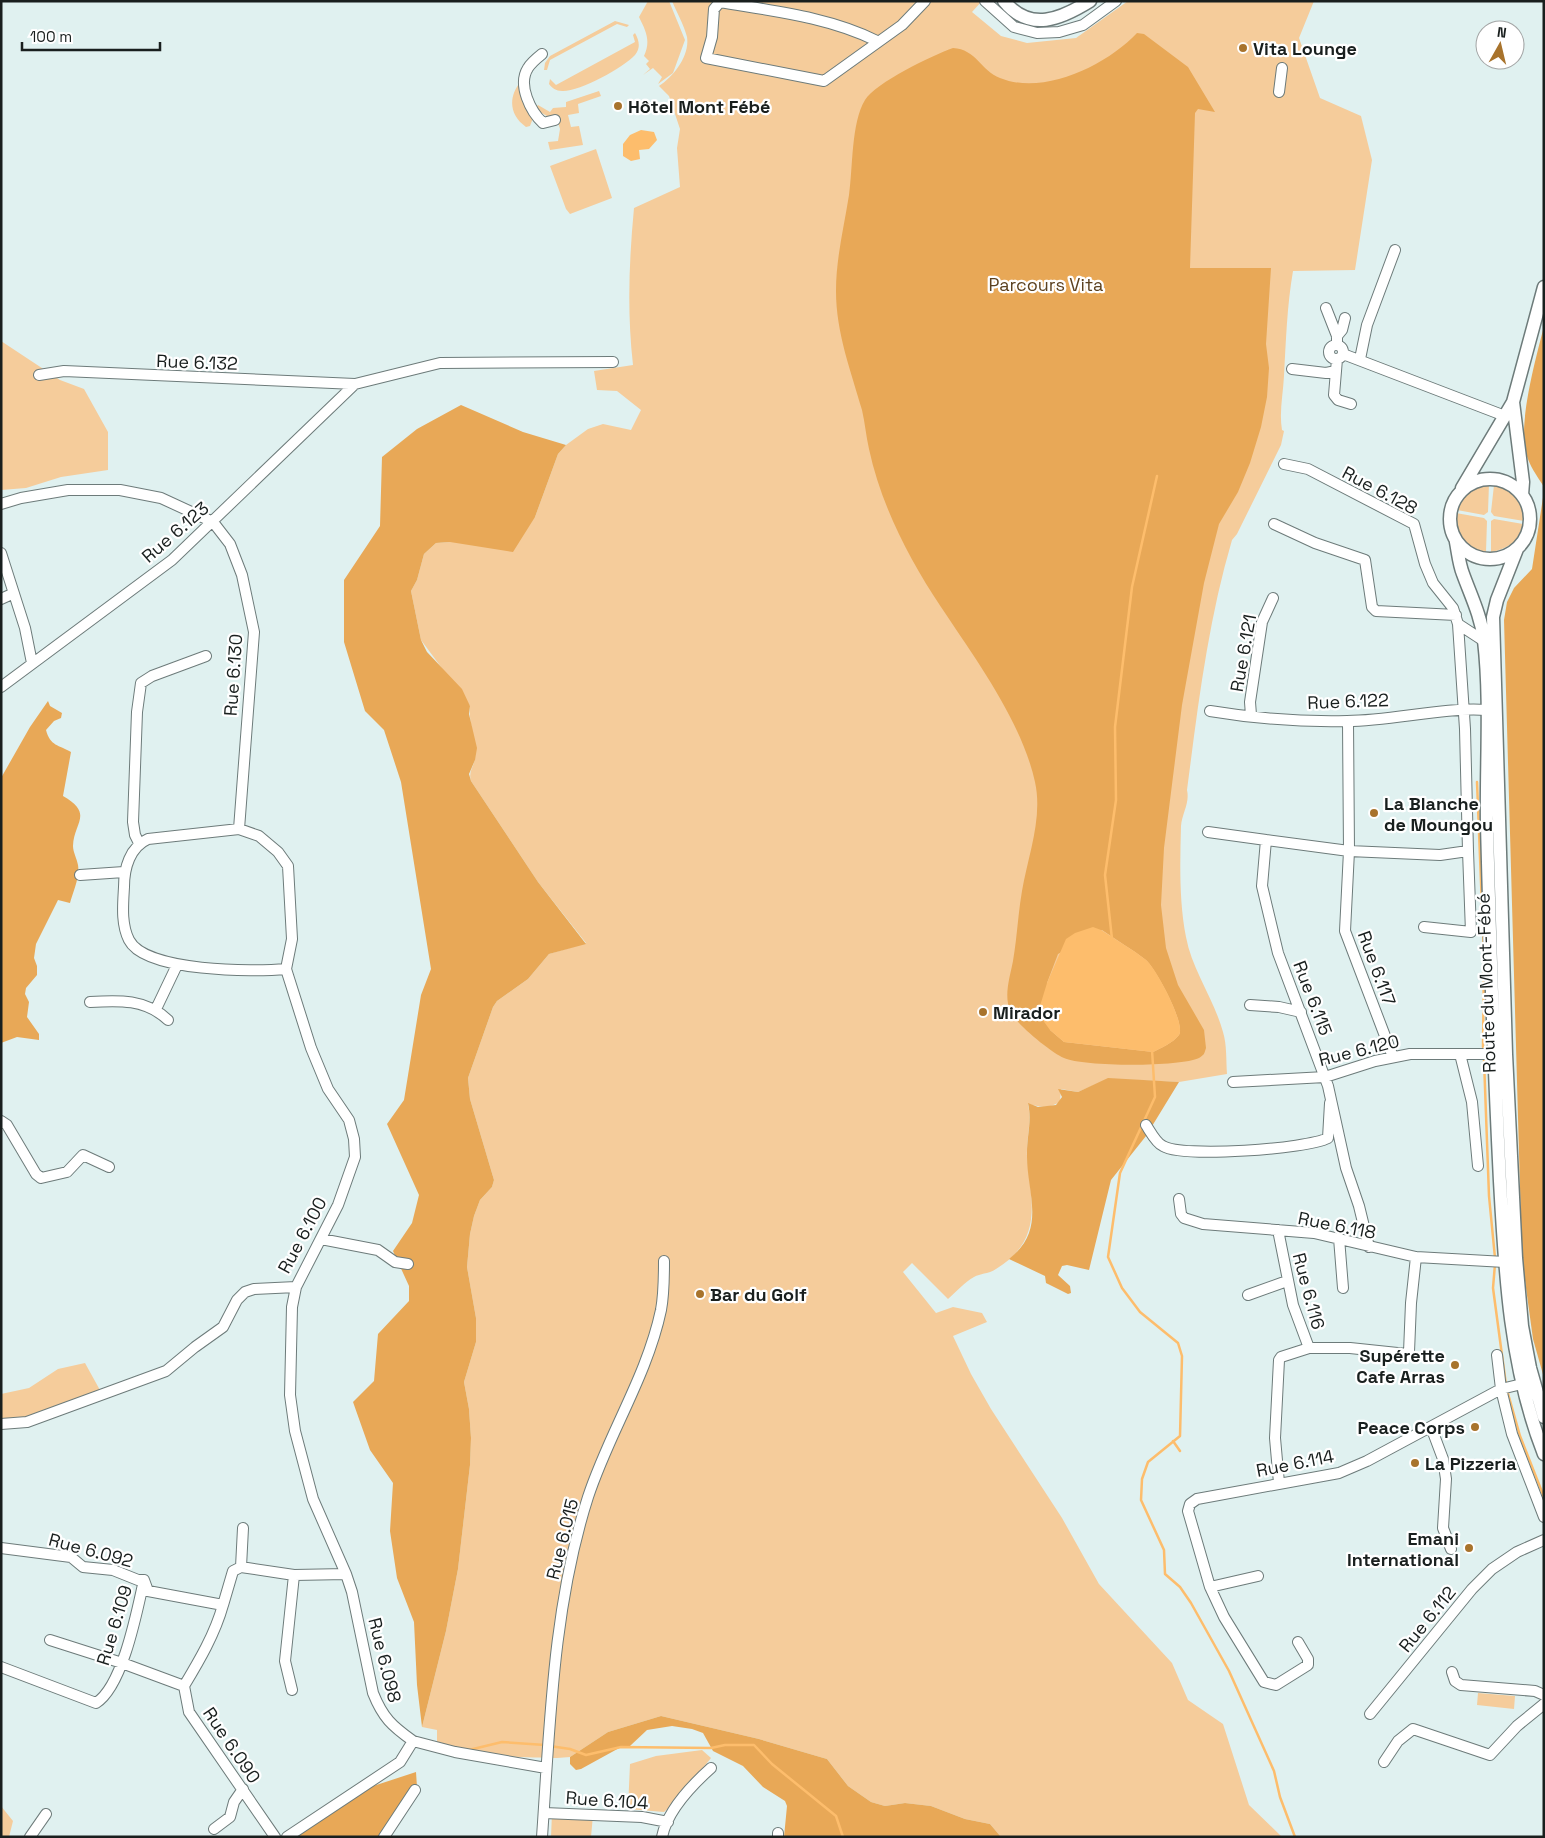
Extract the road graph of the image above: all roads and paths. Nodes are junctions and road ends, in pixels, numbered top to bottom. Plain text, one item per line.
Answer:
1 (925, 1) edge
2 (985, 1) edge
3 (1004, 1) edge
4 (1090, 1) edge
5 (1116, 1) edge
6 (877, 41) junction
7 (542, 54) dead end
8 (1282, 68) dead end
9 (1279, 92) dead end
10 (555, 120) dead end
11 (1395, 250) dead end
12 (1544, 287) edge
13 (1326, 308) dead end
14 (1345, 318) dead end
15 (1338, 348) junction
16 (1360, 359) junction
17 (614, 362) dead end
18 (1292, 369) dead end
19 (1336, 371) junction
20 (39, 375) dead end
21 (355, 384) junction
22 (1513, 402) junction
23 (1351, 404) dead end
24 (1505, 416) junction
25 (1284, 464) dead end
26 (1459, 493) junction
27 (1522, 495) junction
28 (1, 504) edge
29 (213, 522) junction
30 (1274, 524) dead end
31 (1456, 542) junction
32 (1517, 549) junction
33 (1, 553) edge
34 (12, 594) junction
35 (1273, 598) dead end
36 (1, 599) edge
37 (1457, 620) junction
38 (1484, 641) junction
39 (206, 656) dead end
40 (32, 663) junction
41 (1, 687) edge
42 (1463, 708) junction
43 (1487, 710) junction
44 (1210, 711) dead end
45 (1251, 715) junction
46 (1348, 722) junction
47 (239, 828) junction
48 (1208, 832) dead end
49 (1266, 840) junction
50 (139, 843) junction
51 (1349, 851) junction
52 (1468, 851) junction
53 (124, 872) junction
54 (80, 875) dead end
55 (1424, 928) dead end
56 (177, 965) junction
57 (286, 969) junction
58 (90, 1002) dead end
59 (1250, 1005) dead end
60 (156, 1009) junction
61 (1301, 1012) junction
62 (168, 1020) dead end
63 (1460, 1054) junction
64 (1494, 1054) junction
65 (1393, 1057) junction
66 (1325, 1077) junction
67 (1233, 1082) dead end
68 (1330, 1100) junction
69 (1, 1121) edge
70 (1146, 1125) dead end
71 (1478, 1166) dead end
72 (109, 1167) dead end
73 (1179, 1199) dead end
74 (1278, 1230) junction
75 (1339, 1238) junction
76 (321, 1239) junction
77 (1369, 1247) junction
78 (1416, 1257) junction
79 (664, 1261) dead end
80 (1505, 1262) junction
81 (408, 1264) dead end
82 (1287, 1281) junction
83 (296, 1286) junction
84 (1344, 1288) dead end
85 (1248, 1295) dead end
86 (1309, 1348) junction
87 (1497, 1355) dead end
88 (1522, 1384) junction
89 (1500, 1389) junction
90 (1544, 1417) edge
91 (1, 1424) edge
92 (1432, 1428) junction
93 (1544, 1454) edge
94 (1279, 1483) junction
95 (1544, 1517) edge
96 (243, 1528) dead end
97 (1544, 1540) edge
98 (1, 1548) edge
99 (1452, 1549) dead end
100 (241, 1567) junction
101 (346, 1574) junction
102 (294, 1575) junction
103 (1258, 1576) dead end
104 (144, 1580) junction
105 (1210, 1587) junction
106 (223, 1605) junction
107 (50, 1640) dead end
108 (1298, 1642) dead end
109 (122, 1663) junction
110 (1, 1667) edge
111 (1452, 1672) dead end
112 (184, 1686) junction
113 (292, 1690) dead end
114 (1544, 1696) edge
115 (1544, 1704) edge
116 (1370, 1714) dead end
117 (413, 1741) junction
118 (1384, 1762) dead end
119 (546, 1768) junction
120 (711, 1768) dead end
121 (243, 1790) junction
122 (415, 1790) dead end
123 (544, 1813) junction
124 (46, 1814) dead end
125 (668, 1822) junction
126 (214, 1828) dead end
127 (30, 1837) edge
128 (275, 1837) edge
129 (287, 1837) edge
130 (384, 1837) edge
131 (542, 1837) edge
132 (662, 1837) edge

1 - 6 street
2 - 5 street
3 - 4 street
6 - 6 street
7 - 10 street
8 - 9 street
11 - 16 street
12 - 22 street
13 - 15 street
14 - 15 street
15 - 16 street
15 - 19 street
16 - 24 street
17 - 21 street
18 - 19 street
19 - 23 street
20 - 21 street, Rue 6.132
21 - 29 street, Rue 6.123
22 - 24 street
22 - 27 street
24 - 26 street
25 - 37 street, Rue 6.128
26 - 27 street
26 - 31 street
27 - 32 street
28 - 29 street, Rue 6.130
29 - 40 street, Rue 6.123
29 - 47 street, Rue 6.130
30 - 37 street
31 - 32 street
31 - 38 street, Route du Mont-Fébé
32 - 90 street, Route du Mont-Fébé
33 - 34 street
34 - 36 street
34 - 40 street
35 - 45 street, Rue 6.121
37 - 38 street, Rue 6.128
37 - 42 street
38 - 43 street, Route du Mont-Fébé
39 - 50 street
40 - 41 street, Rue 6.123
42 - 43 street, Rue 6.122
42 - 46 street, Rue 6.122
42 - 52 street
43 - 64 street, Route du Mont-Fébé
44 - 45 street, Rue 6.122
45 - 46 street, Rue 6.122
46 - 51 street, Rue 6.117
47 - 50 street
47 - 57 street
48 - 49 street
49 - 51 street
49 - 61 street, Rue 6.115
50 - 53 street
51 - 52 street
51 - 65 street, Rue 6.117
52 - 55 street
53 - 54 street
53 - 56 street
56 - 57 street
56 - 60 street
57 - 76 street, Rue 6.100
58 - 60 street
59 - 61 street
60 - 62 street
61 - 66 street, Rue 6.115
63 - 64 street, Rue 6.120
63 - 65 street, Rue 6.120
63 - 71 street
64 - 80 street, Route du Mont-Fébé
65 - 66 street, Rue 6.120
66 - 67 street, Rue 6.120
66 - 68 street, Rue 6.115
68 - 70 street
68 - 77 street, Rue 6.115
69 - 72 street
73 - 74 street, Rue 6.118
74 - 75 street, Rue 6.118
74 - 82 street, Rue 6.116
75 - 77 street, Rue 6.118
75 - 84 street
76 - 81 street
76 - 83 street, Rue 6.100
77 - 78 street, Rue 6.118
78 - 80 street, Rue 6.118
78 - 86 street, Rue 6.116
79 - 119 street, Rue 6.015
80 - 88 street, Route du Mont-Fébé
82 - 85 street
82 - 86 street, Rue 6.116
83 - 91 street, Rue 6.100
83 - 101 street, Rue 6.098
86 - 94 street
87 - 89 street
88 - 89 street, Rue 6.114
88 - 93 street, Route du Mont-Fébé
89 - 92 street, Rue 6.114
89 - 95 street
92 - 94 street, Rue 6.114
92 - 99 street
94 - 105 street, Rue 6.114
96 - 100 street
97 - 116 street, Rue 6.112
98 - 104 street, Rue 6.092
100 - 102 street
100 - 106 street
101 - 102 street
101 - 117 street, Rue 6.098
102 - 113 street
103 - 105 street
104 - 106 street, Rue 6.092
104 - 109 street, Rue 6.109
105 - 108 street
106 - 112 street
107 - 109 street
109 - 110 street, Rue 6.109
109 - 112 street
111 - 114 street
112 - 121 street, Rue 6.090
115 - 118 street
117 - 119 street
117 - 129 street
119 - 123 street, Rue 6.015
120 - 125 street
121 - 126 street
121 - 128 street, Rue 6.090
122 - 130 street
123 - 125 street, Rue 6.104
123 - 131 street, Rue 6.015
124 - 127 street
125 - 132 street

